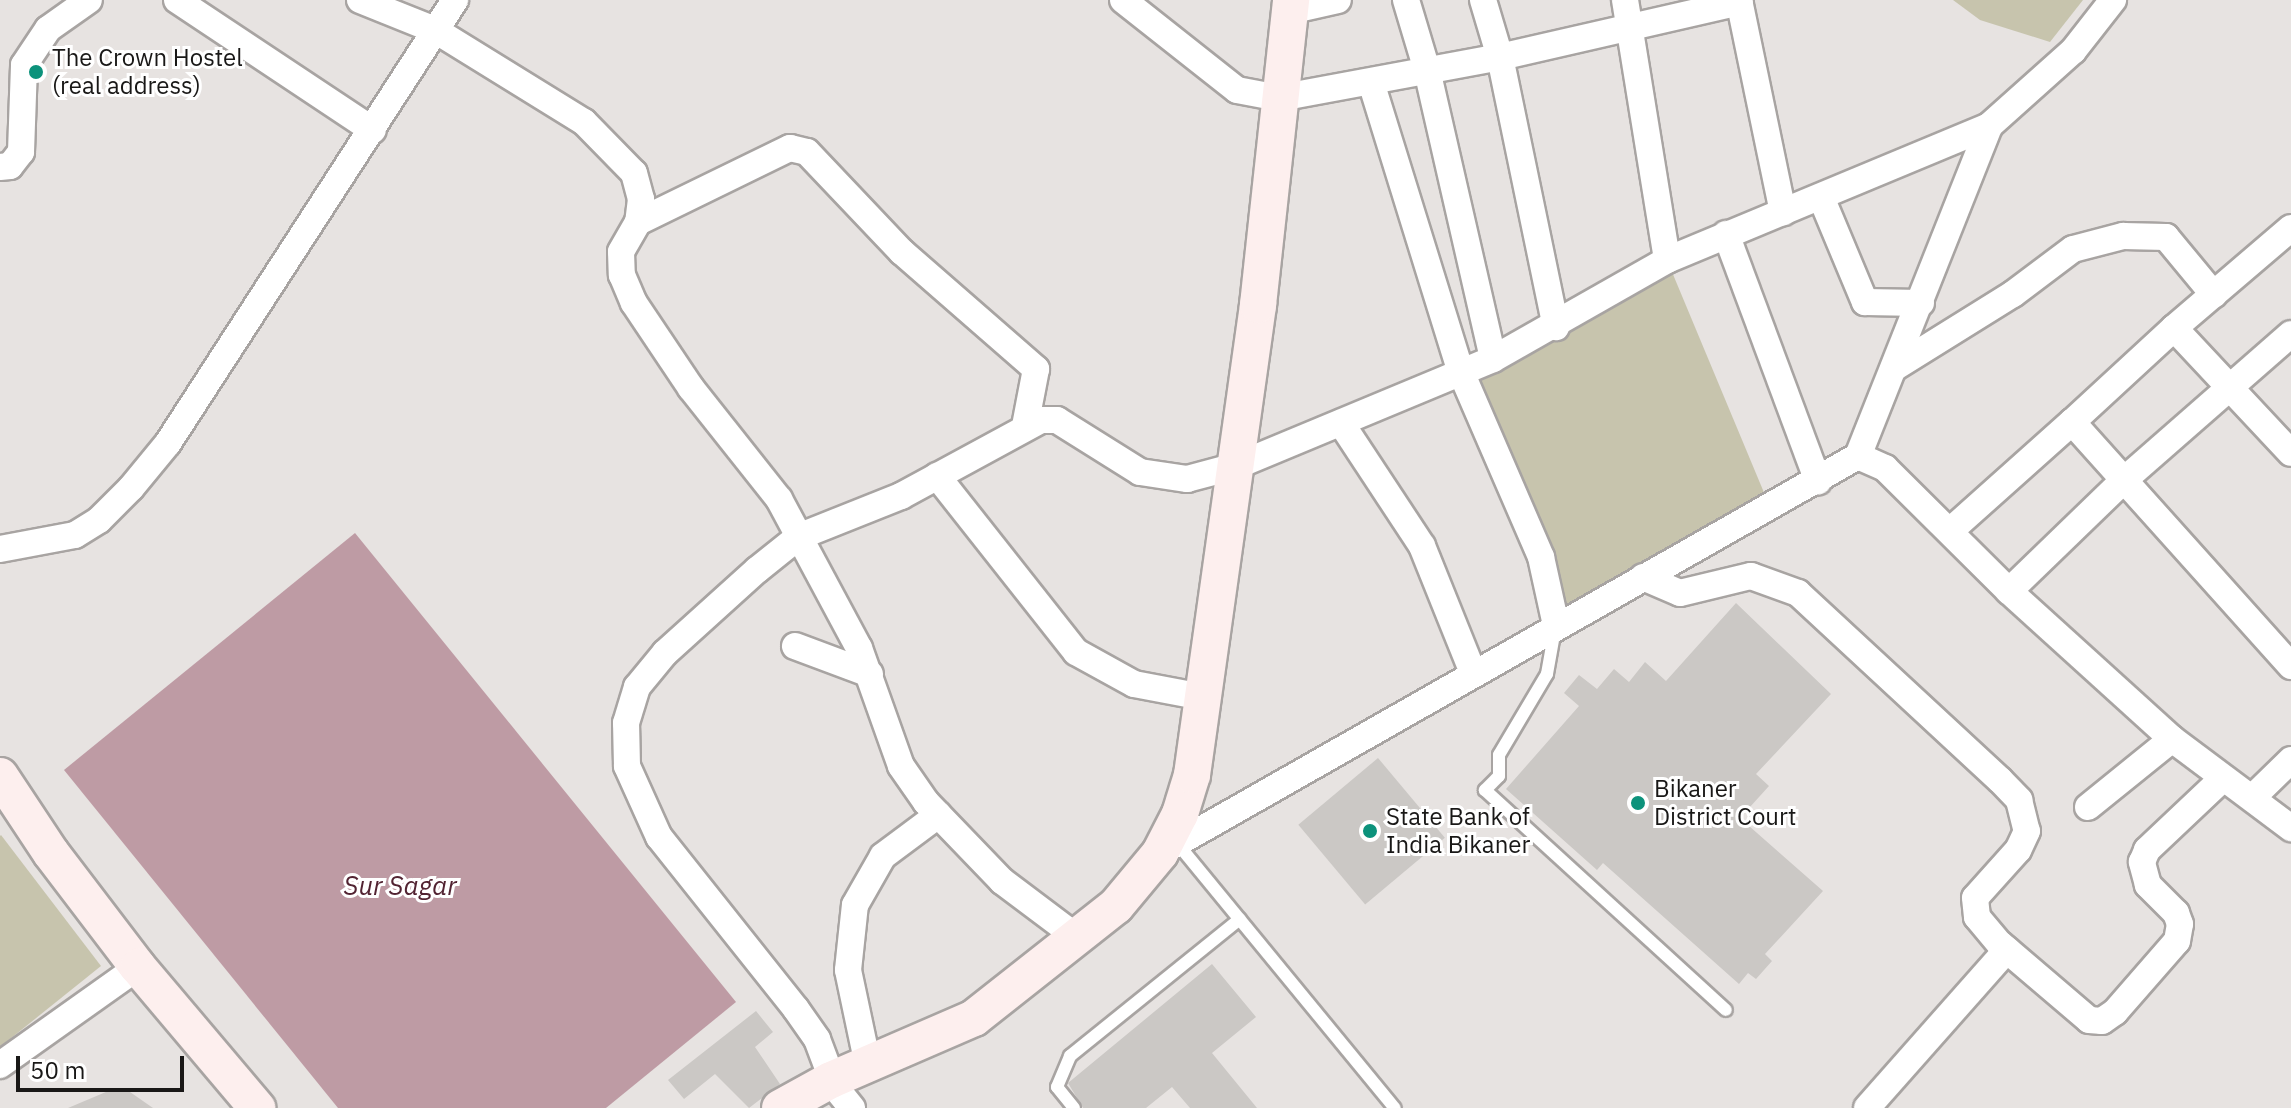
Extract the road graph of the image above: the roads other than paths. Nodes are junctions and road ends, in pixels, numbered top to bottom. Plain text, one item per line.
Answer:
1 (89, 0) edge
2 (177, 0) edge
3 (360, 0) edge
4 (455, 0) edge
5 (1123, 0) edge
6 (1338, 0) edge
7 (1406, 0) edge
8 (1483, 0) edge
9 (1625, 0) edge
10 (2113, 0) edge
11 (1740, 1) edge
12 (1290, 6) edge
13 (1630, 27) junction
14 (435, 30) junction
15 (1500, 57) junction
16 (1427, 70) junction
17 (1371, 82) junction
18 (1279, 98) junction
19 (1989, 126) junction
20 (373, 130) junction
21 (0, 167) edge
22 (1821, 197) junction
23 (1783, 212) junction
24 (638, 222) junction
25 (2291, 228) edge
26 (1726, 234) junction
27 (1667, 260) junction
28 (2214, 295) junction
29 (1921, 303) junction
30 (1556, 327) junction
31 (2174, 328) junction
32 (2291, 334) edge
33 (1493, 359) junction
34 (1894, 368) junction
35 (1461, 372) junction
36 (2227, 388) junction
37 (2072, 422) junction
38 (1341, 423) junction
39 (1025, 426) junction
40 (2291, 453) edge
41 (1858, 456) junction
42 (1236, 466) junction
43 (937, 476) junction
44 (1818, 481) junction
45 (2123, 481) junction
46 (1950, 531) junction
47 (798, 537) junction
48 (0, 549) edge
49 (1643, 577) junction
50 (2009, 591) junction
51 (1556, 625) junction
52 (795, 646) dead end
53 (2291, 666) edge
54 (1473, 673) junction
55 (870, 674) junction
56 (1203, 697) junction
57 (2172, 739) junction
58 (2291, 760) edge
59 (0, 776) edge
60 (2222, 779) junction
61 (2253, 797) junction
62 (2088, 807) dead end
63 (938, 815) junction
64 (2291, 828) edge
65 (1169, 848) junction
66 (1240, 919) junction
67 (1078, 938) junction
68 (2007, 950) junction
69 (138, 967) junction
70 (1726, 1010) dead end
71 (0, 1065) edge
72 (868, 1065) junction
73 (842, 1094) edge
74 (257, 1108) edge
75 (780, 1108) edge
76 (1074, 1108) edge
77 (1395, 1108) edge
78 (1867, 1108) edge

1 - 21 street
2 - 20 street
3 - 14 street
4 - 14 street
5 - 18 street
6 - 12 street
7 - 16 street
8 - 15 street
9 - 13 street
10 - 19 street
11 - 13 street
11 - 23 street
12 - 18 street
13 - 15 street
13 - 27 street
14 - 20 street
14 - 24 street
15 - 16 street
15 - 30 street
16 - 17 street
16 - 33 street
17 - 18 street
17 - 35 street
18 - 42 street
19 - 22 street
19 - 29 street
20 - 48 street
22 - 23 street
22 - 29 street
23 - 26 street
24 - 39 street
24 - 47 street
25 - 28 street
26 - 27 street
26 - 44 street
27 - 30 street
28 - 31 street
28 - 34 street
29 - 34 street
30 - 33 street
31 - 36 street
31 - 37 street
32 - 36 street
33 - 35 street
34 - 41 street
35 - 38 street
35 - 51 street
36 - 40 street
36 - 45 street
37 - 45 street
37 - 46 street
38 - 42 street
38 - 54 street
39 - 42 street
39 - 43 street
41 - 44 street
41 - 46 street
42 - 56 street
43 - 47 street
43 - 56 street
44 - 49 street
45 - 50 street
45 - 53 street
46 - 50 street
47 - 55 street
47 - 73 street
49 - 51 street
49 - 68 street
50 - 57 street
51 - 54 street
51 - 70 lane
52 - 55 street
54 - 65 street
55 - 63 street
56 - 65 street
57 - 60 street
57 - 62 street
58 - 61 street
59 - 69 street
60 - 61 street
60 - 68 street
61 - 64 street
63 - 67 street
63 - 72 street
65 - 66 lane
65 - 67 street
66 - 76 lane
66 - 77 lane
67 - 72 street
68 - 78 street
69 - 71 street
69 - 74 street
72 - 73 street
73 - 75 street

